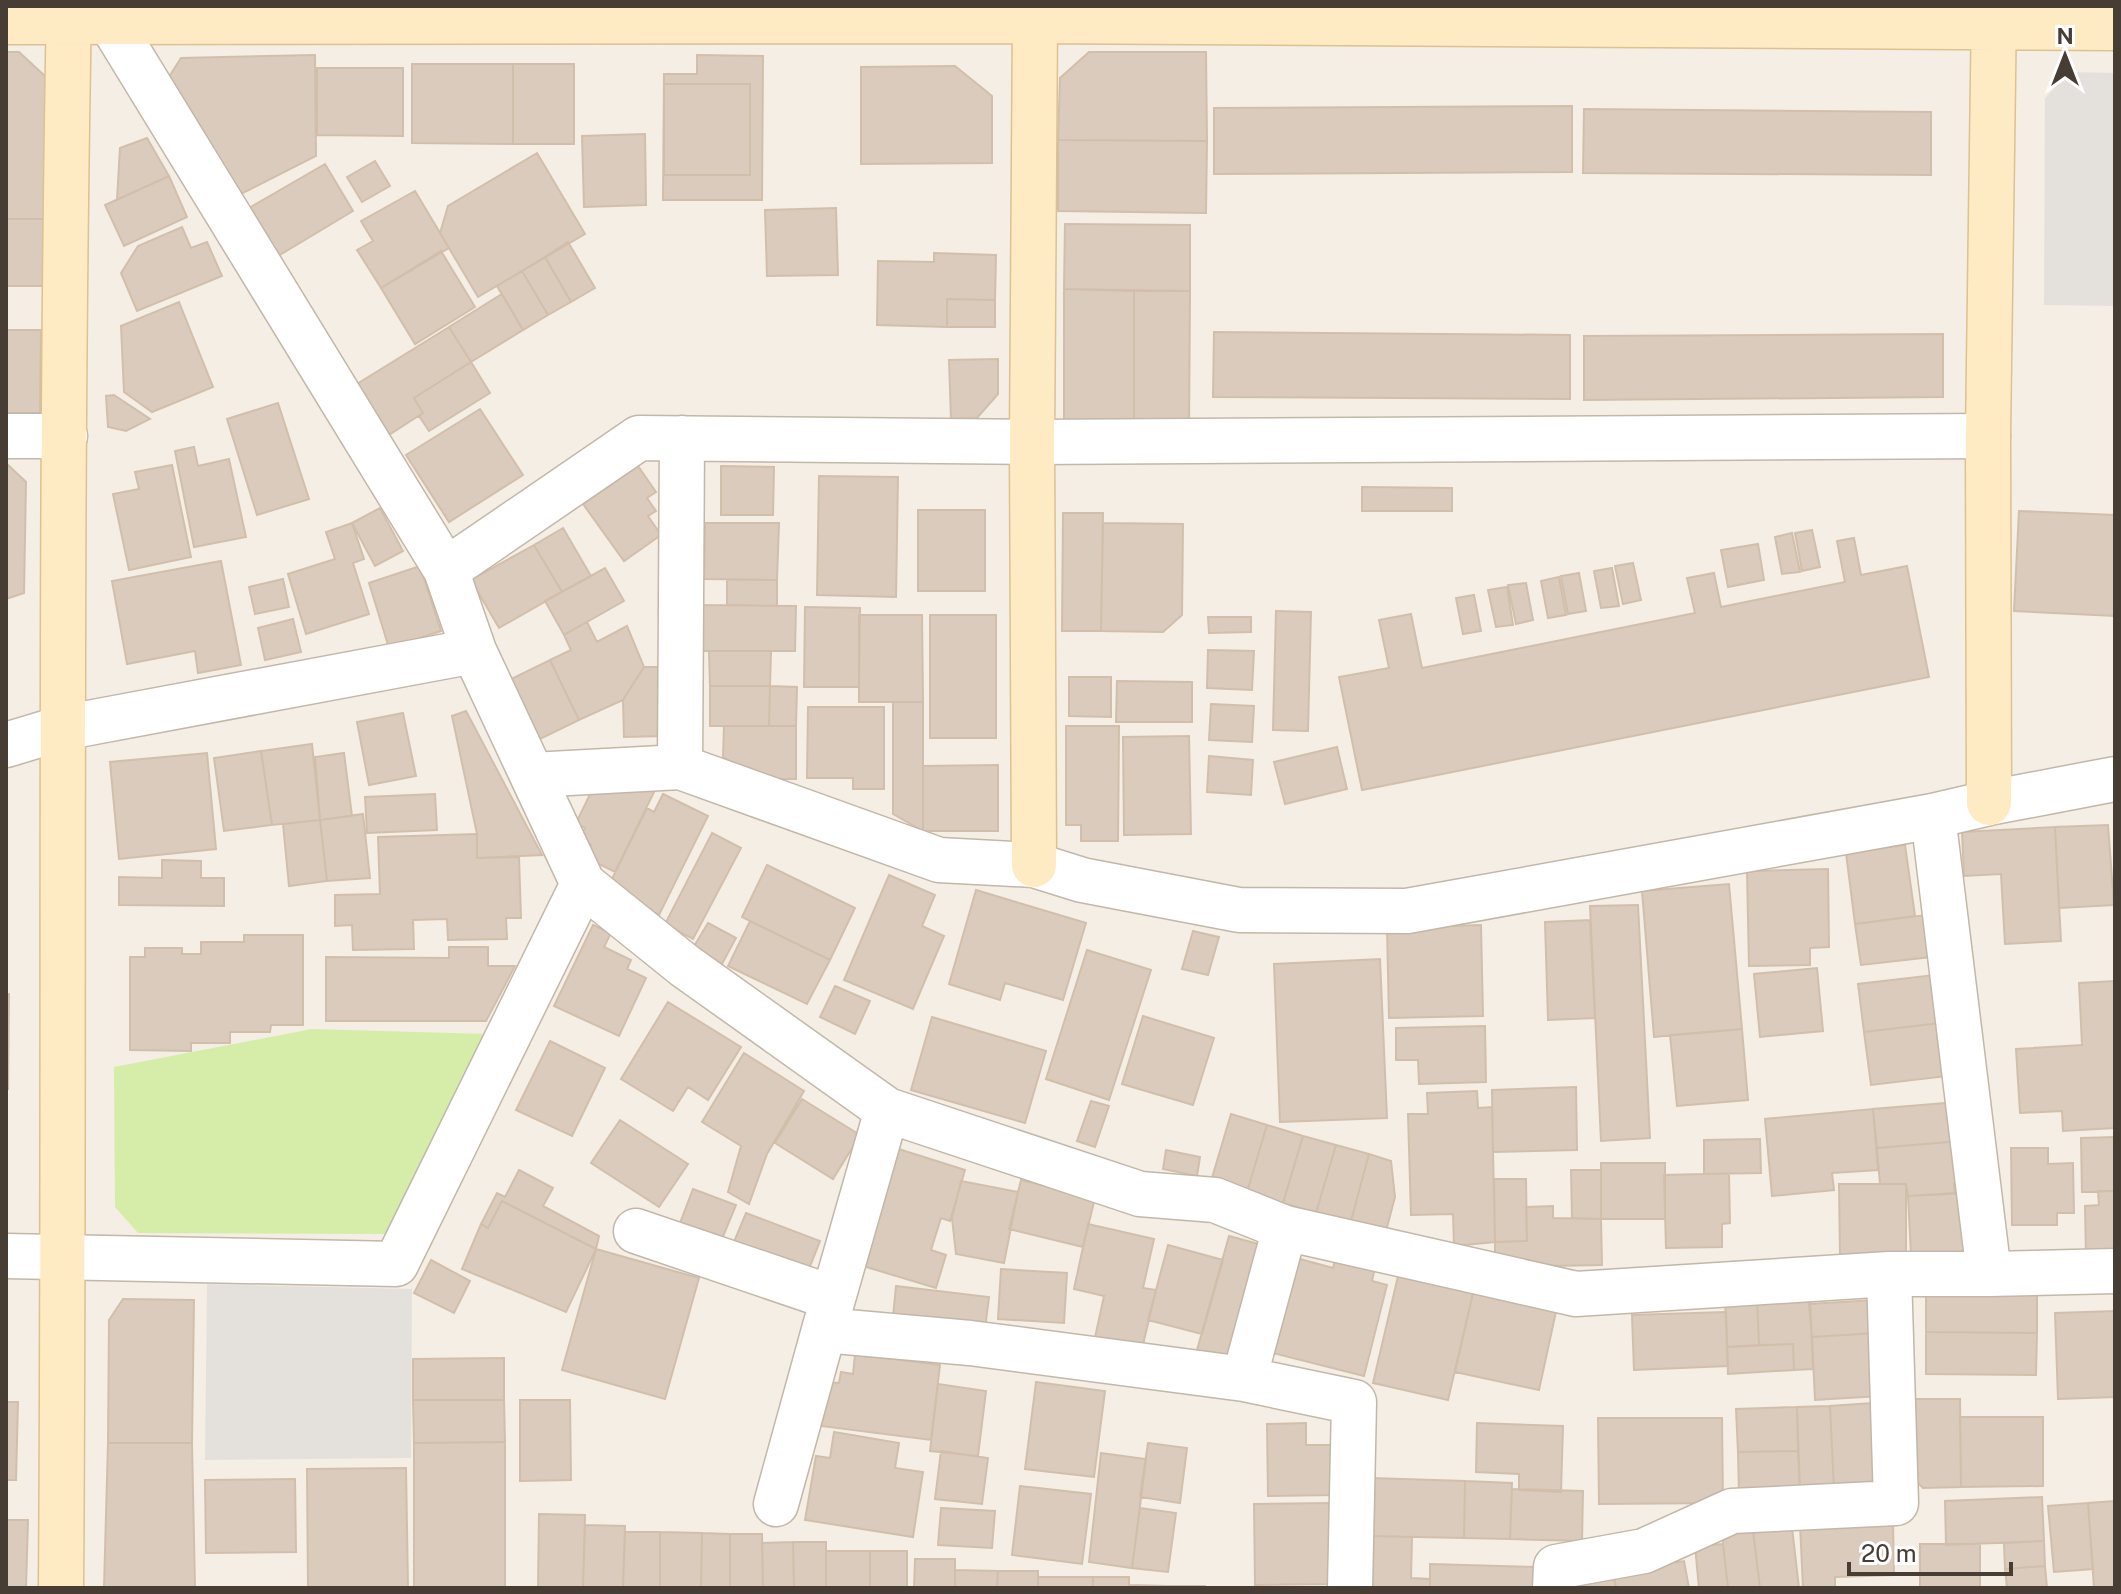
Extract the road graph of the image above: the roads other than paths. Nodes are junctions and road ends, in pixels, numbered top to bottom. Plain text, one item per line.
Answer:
1 (1035, 13) edge
2 (82, 16) edge
3 (1994, 16) edge
4 (6, 22) edge
5 (2115, 28) edge
6 (6, 436) edge
7 (65, 436) junction
8 (1988, 436) junction
9 (682, 438) junction
10 (1032, 442) junction
11 (446, 570) junction
12 (474, 651) junction
13 (62, 728) junction
14 (6, 745) edge
15 (680, 767) junction
16 (532, 775) junction
17 (2115, 779) edge
18 (1989, 803) junction
19 (1933, 816) junction
20 (1034, 865) junction
21 (583, 884) junction
22 (887, 1110) junction
23 (1285, 1228) junction
24 (636, 1231) dead end
25 (6, 1256) edge
26 (64, 1257) junction
27 (2115, 1271) edge
28 (1889, 1274) junction
29 (1989, 1274) junction
30 (829, 1314) junction
31 (1244, 1379) junction
32 (776, 1504) dead end
33 (61, 1588) edge
34 (1350, 1588) edge
35 (1555, 1588) edge

1 - 2 street
1 - 3 street
1 - 10 street
2 - 4 street
2 - 7 street
2 - 11 street
3 - 5 street
3 - 8 street
6 - 7 street
7 - 13 street
8 - 10 street
8 - 18 street
9 - 10 street
9 - 11 street
9 - 15 street
10 - 20 street
11 - 12 street
12 - 13 street
12 - 16 street
13 - 14 street
13 - 26 street
15 - 16 street
15 - 20 street
16 - 21 street
17 - 18 street
18 - 19 street
19 - 20 street
19 - 29 street
21 - 22 street
21 - 26 street
22 - 23 street
22 - 30 street
23 - 28 street
23 - 31 street
24 - 30 street
25 - 26 street
26 - 33 street
27 - 29 street
28 - 29 street
28 - 35 street
30 - 31 street
30 - 32 street
31 - 34 street

